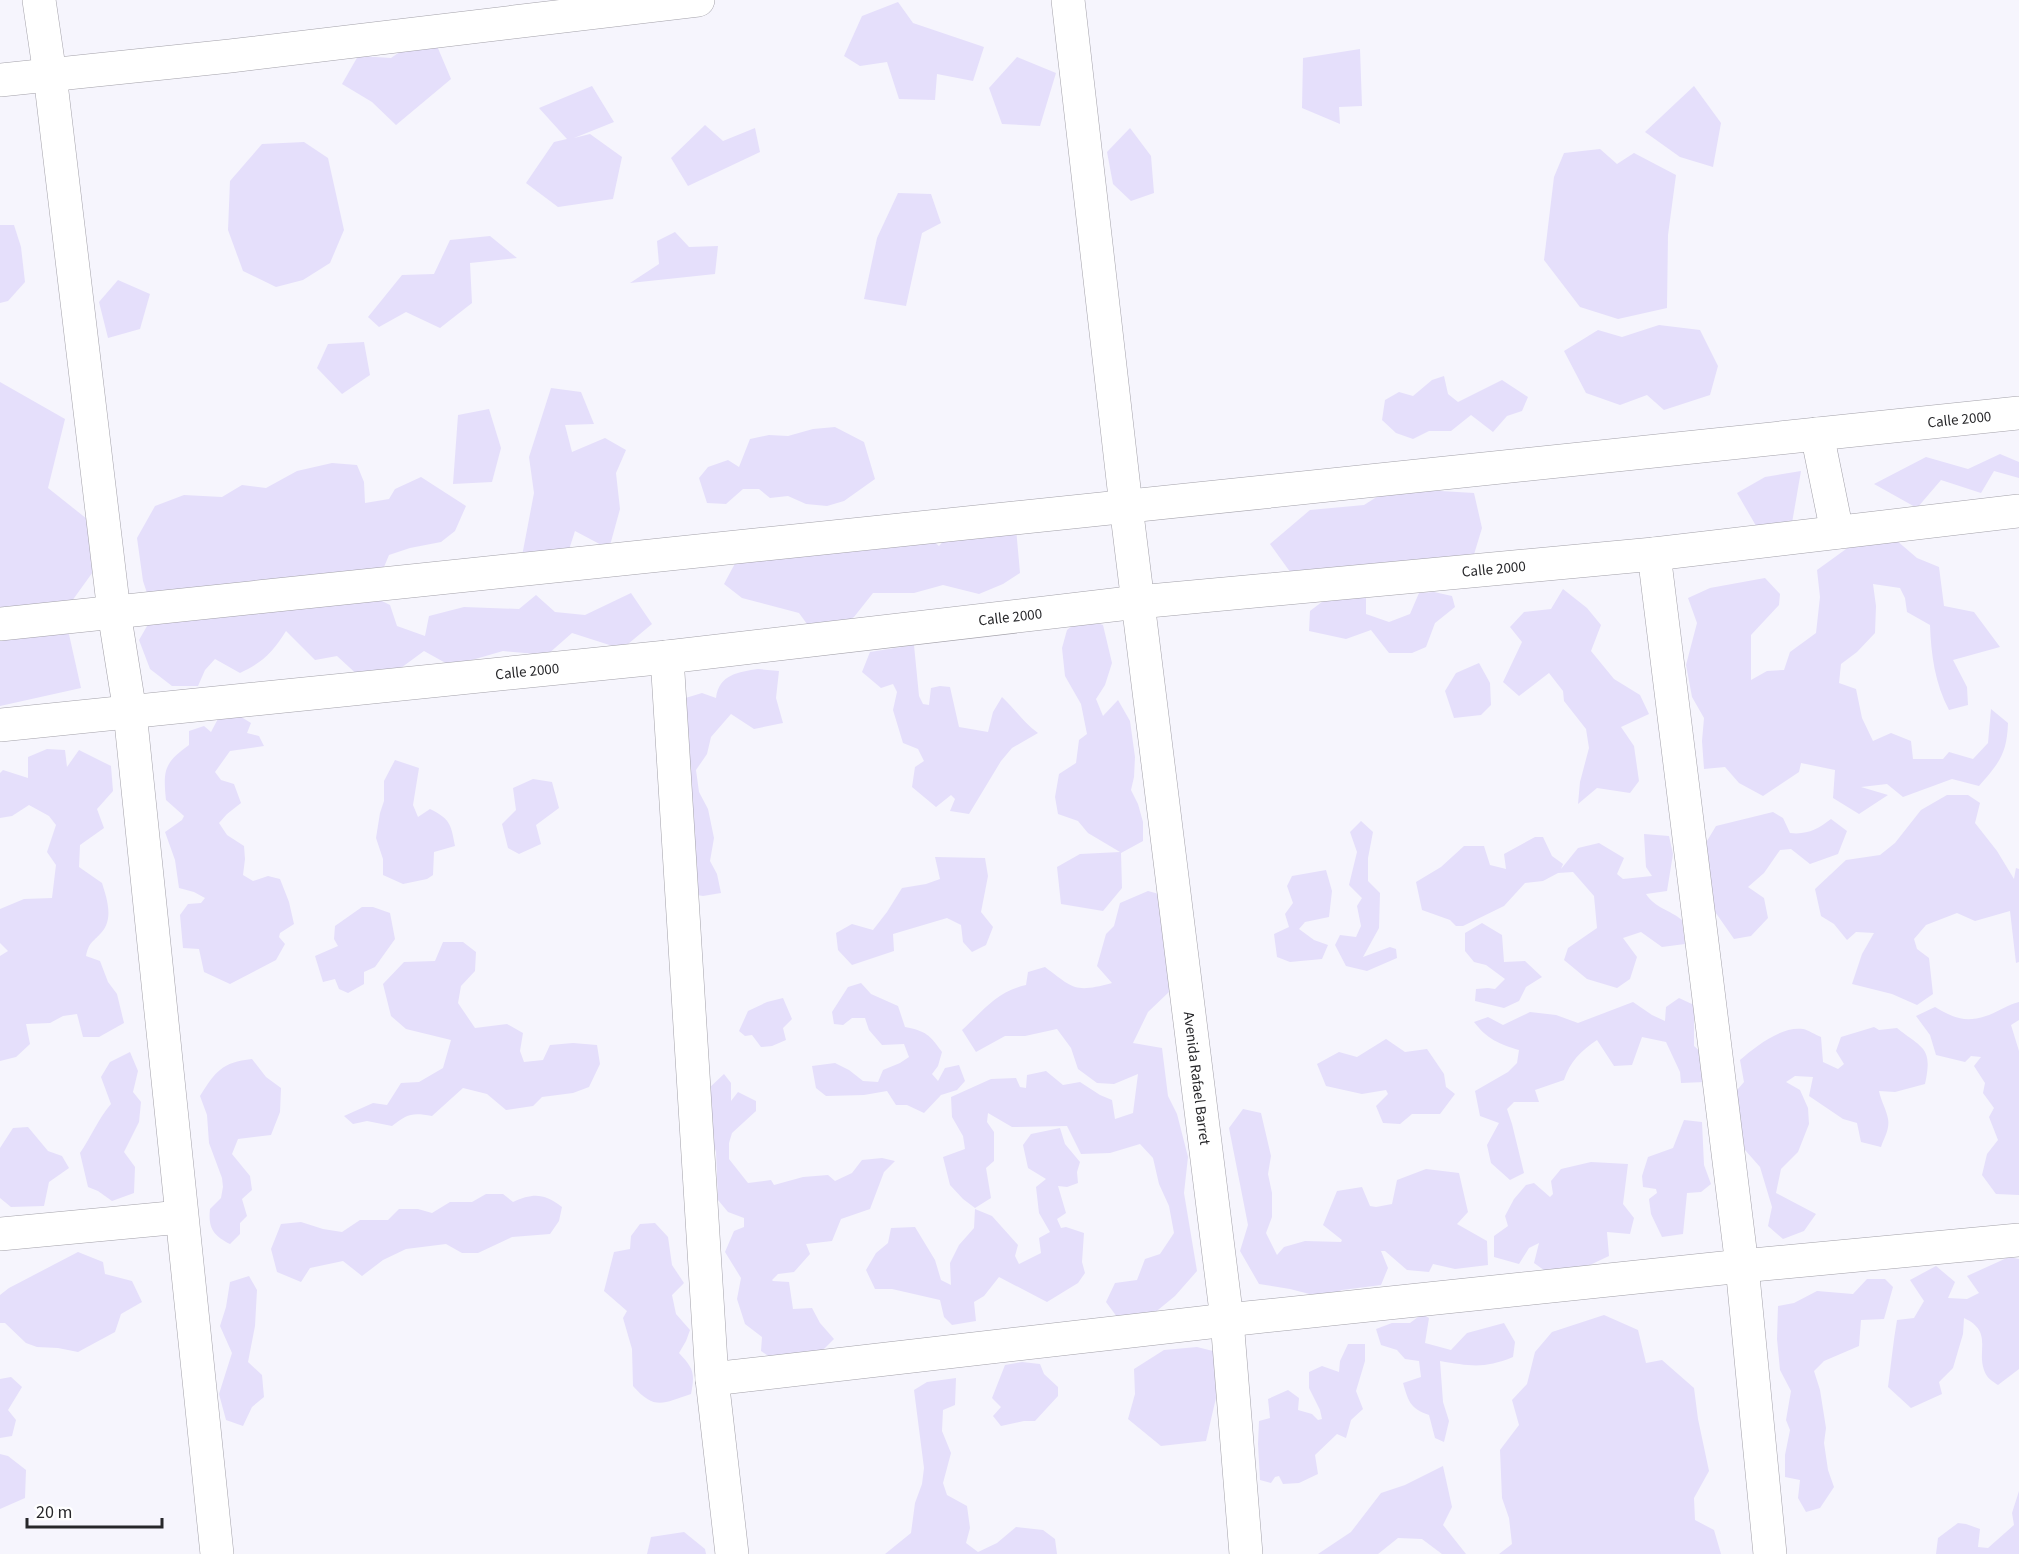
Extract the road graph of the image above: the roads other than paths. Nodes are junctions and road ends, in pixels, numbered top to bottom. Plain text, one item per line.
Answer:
1 (39, 0) edge
2 (698, 0) edge
3 (1068, 0) edge
4 (50, 75) junction
5 (0, 80) edge
6 (2019, 413) edge
7 (1817, 434) junction
8 (1126, 506) junction
9 (2019, 511) edge
10 (1838, 532) junction
11 (1654, 554) junction
12 (1138, 602) junction
13 (114, 612) junction
14 (0, 624) edge
15 (667, 657) junction
16 (130, 712) junction
17 (0, 725) edge
18 (181, 1218) junction
19 (0, 1234) edge
20 (2019, 1240) edge
21 (1742, 1266) junction
22 (1227, 1320) junction
23 (712, 1380) junction
24 (217, 1554) edge
25 (732, 1554) edge
26 (1246, 1554) edge
27 (1770, 1554) edge

1 - 4 street
2 - 4 street
3 - 8 street, Avenida Rafael Barret
4 - 5 street
4 - 13 street
6 - 7 street, Calle 2000
7 - 8 street, Calle 2000
7 - 10 street
8 - 12 street, Avenida Rafael Barret
8 - 13 street, Calle 2000
9 - 10 street, Calle 2000
10 - 11 street, Calle 2000
11 - 12 street, Calle 2000
11 - 21 street
12 - 15 street, Calle 2000
12 - 22 street, Avenida Rafael Barret
13 - 14 street, Calle 2000
13 - 16 street
15 - 16 street, Calle 2000
15 - 23 street
16 - 17 street, Calle 2000
16 - 18 street
18 - 19 street
18 - 24 street
20 - 21 street
21 - 22 street
21 - 27 street
22 - 23 street
22 - 26 street, Avenida Rafael Barret
23 - 25 street

